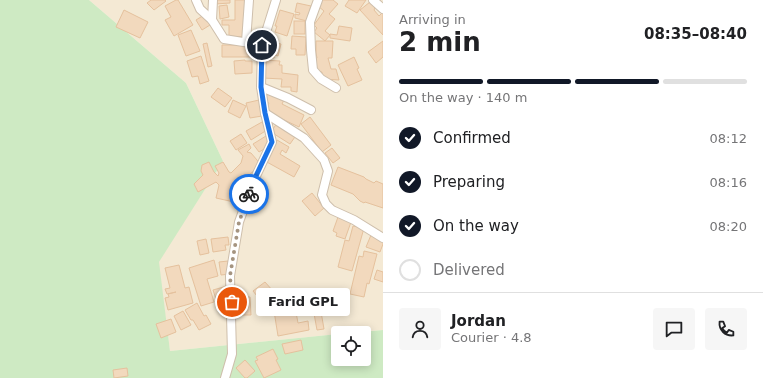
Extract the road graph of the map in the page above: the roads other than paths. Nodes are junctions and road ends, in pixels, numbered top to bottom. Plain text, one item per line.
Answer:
1 (196, 0) edge
2 (213, 0) edge
3 (249, 0) edge
4 (276, 0) edge
5 (318, 0) edge
6 (372, 0) edge
7 (383, 9) edge
8 (212, 20) junction
9 (246, 42) junction
10 (262, 45) junction
11 (261, 87) junction
12 (336, 88) dead end
13 (312, 110) dead end
14 (265, 113) junction
15 (383, 238) edge
16 (225, 378) edge

1 - 8 street
2 - 8 street
3 - 9 street
4 - 10 street
5 - 12 street
6 - 7 street
8 - 9 street
9 - 10 street
10 - 11 street
11 - 13 street
11 - 14 street
14 - 15 street
14 - 16 street

